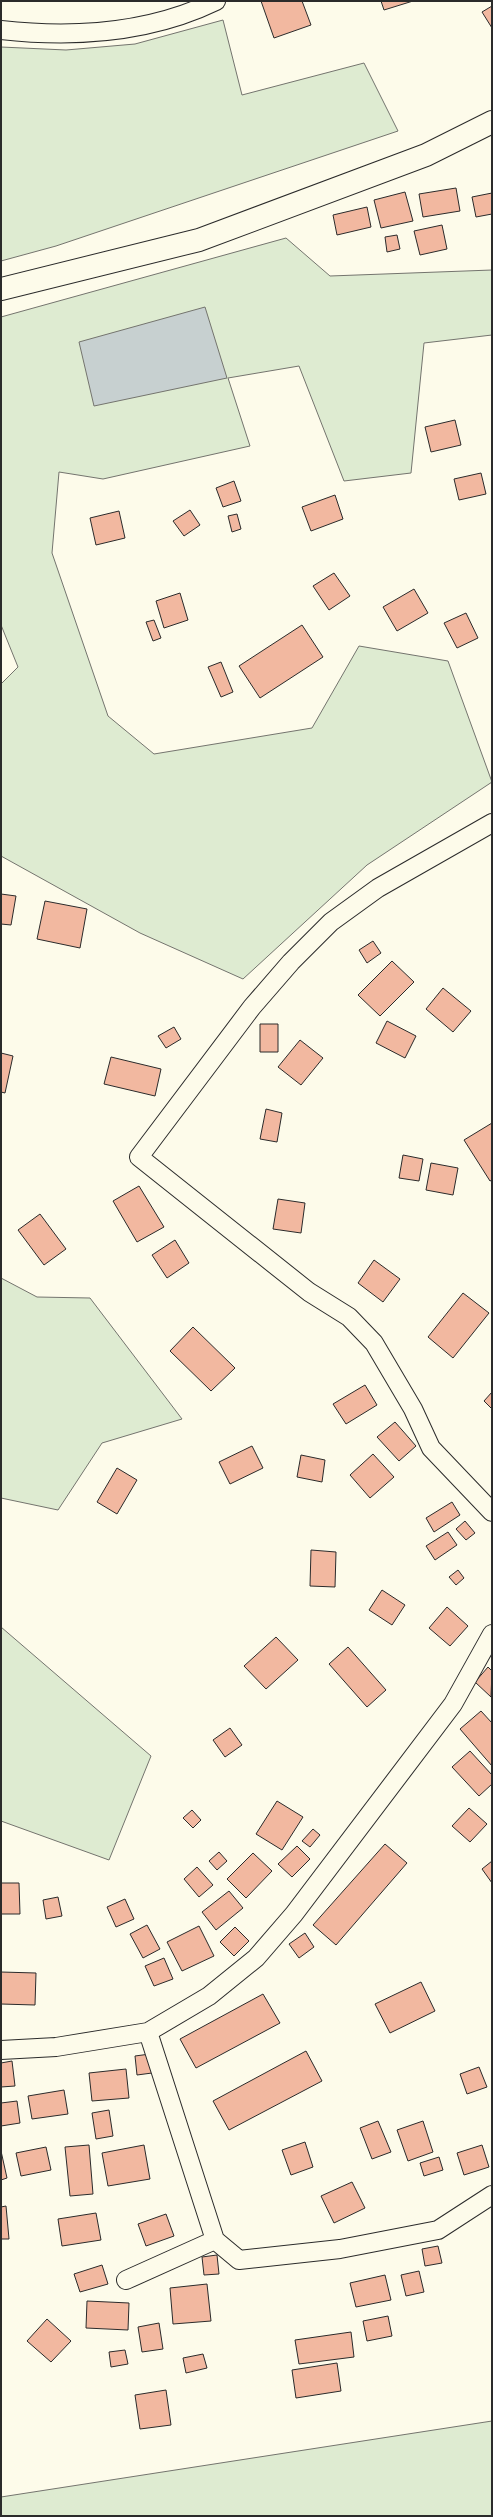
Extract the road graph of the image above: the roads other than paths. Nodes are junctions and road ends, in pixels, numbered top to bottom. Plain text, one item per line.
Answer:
1 (216, 1) edge
2 (1, 30) edge
3 (492, 122) edge
4 (1, 289) edge
5 (492, 823) edge
6 (492, 1512) edge
7 (492, 1634) edge
8 (148, 2032) junction
9 (1, 2050) edge
10 (492, 2195) edge
11 (214, 2240) junction
12 (126, 2280) dead end

1 - 2 street
3 - 4 highway
5 - 6 street
7 - 8 street
8 - 9 street
8 - 11 street
10 - 11 street
11 - 12 street

